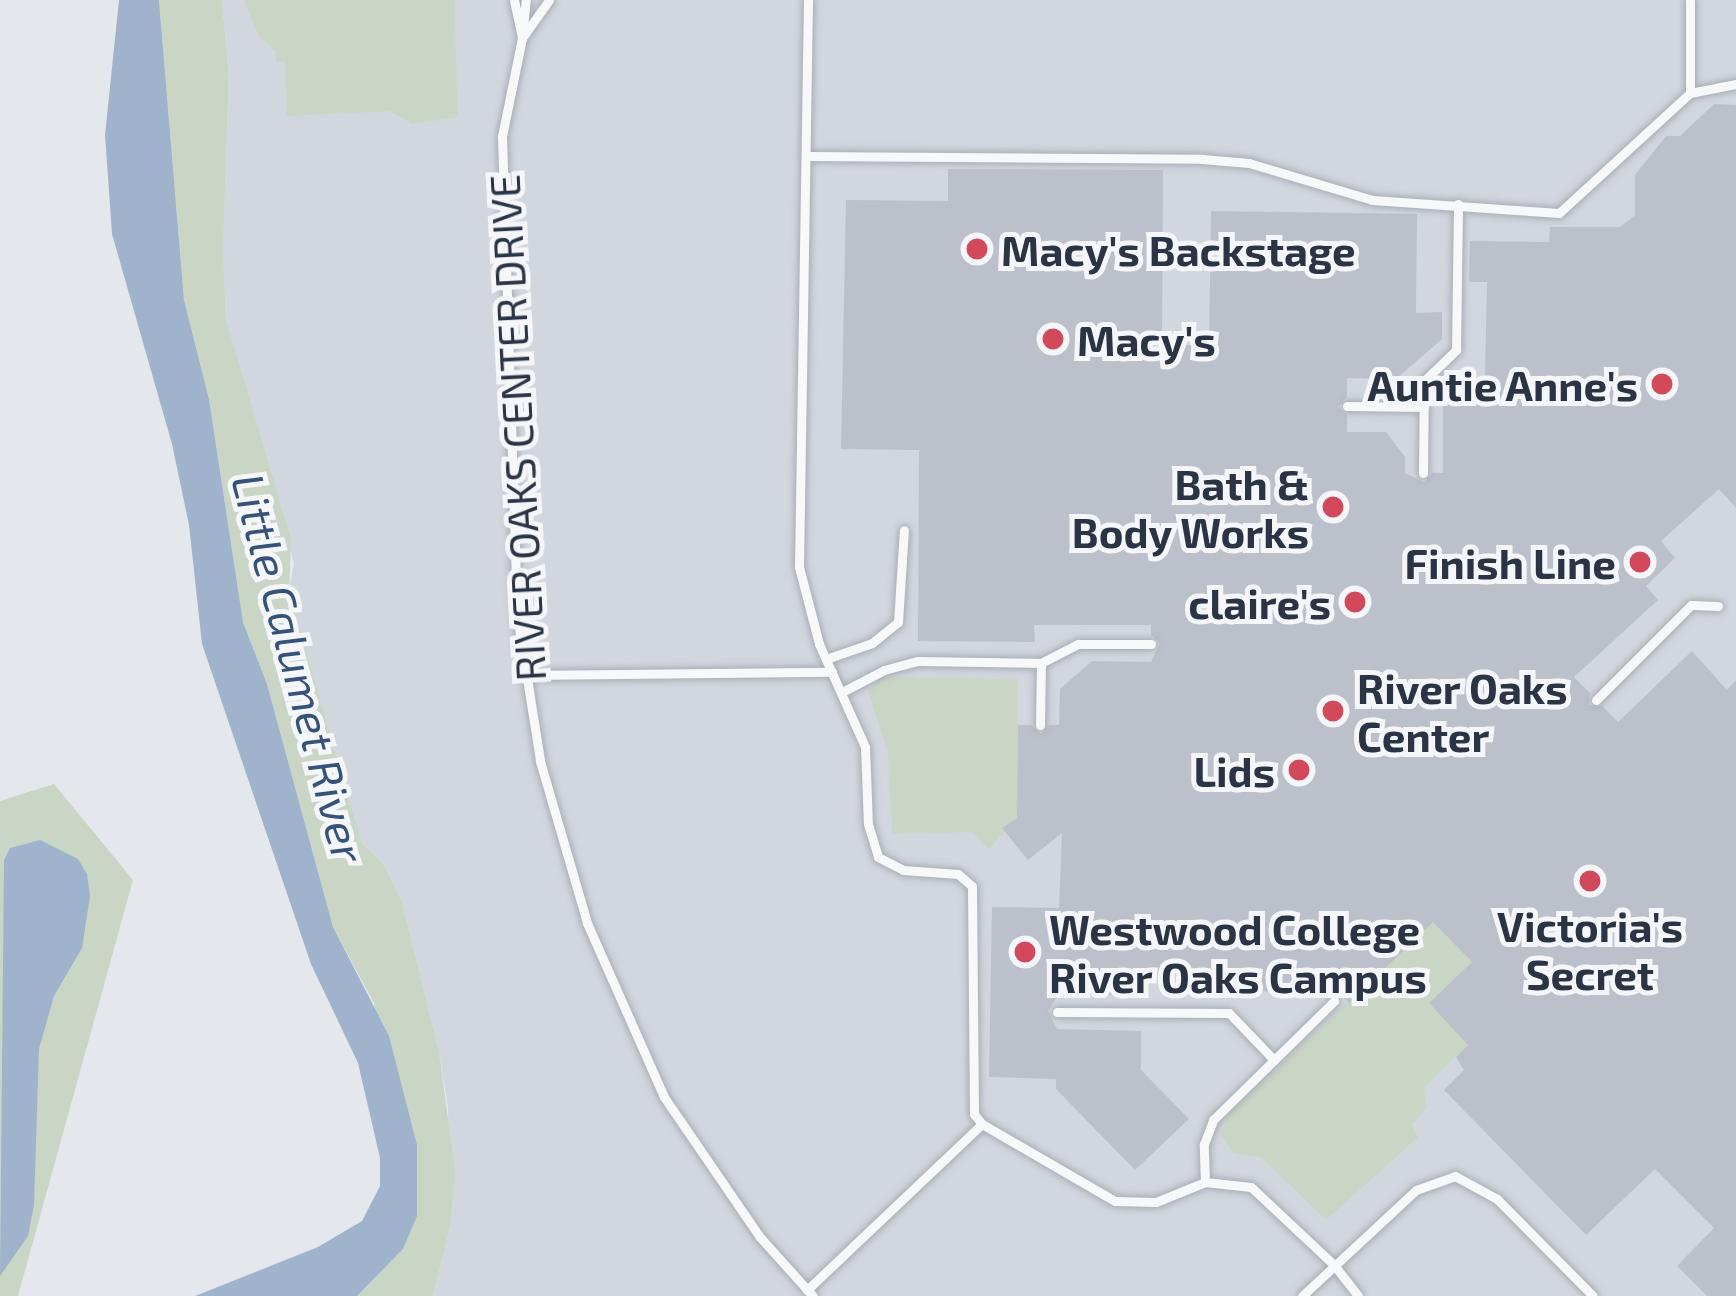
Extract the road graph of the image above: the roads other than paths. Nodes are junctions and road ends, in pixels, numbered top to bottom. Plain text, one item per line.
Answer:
1 (514, 0) edge
2 (526, 0) edge
3 (549, 0) edge
4 (808, 0) edge
5 (1690, 0) edge
6 (522, 38) junction
7 (1736, 84) edge
8 (1690, 93) junction
9 (806, 156) junction
10 (1458, 204) junction
11 (1347, 406) dead end
12 (1424, 407) junction
13 (1423, 473) dead end
14 (904, 530) dead end
15 (1718, 606) dead end
16 (1151, 644) dead end
17 (826, 659) junction
18 (1041, 663) junction
19 (832, 672) junction
20 (525, 675) junction
21 (842, 692) junction
22 (1596, 700) dead end
23 (1040, 725) dead end
24 (1334, 1000) dead end
25 (1057, 1012) dead end
26 (1274, 1060) junction
27 (982, 1124) junction
28 (1205, 1182) junction
29 (1334, 1264) junction
30 (810, 1293) edge
31 (1302, 1296) edge
32 (1358, 1296) edge
33 (1593, 1296) edge

1 - 6 lane
2 - 6 lane
3 - 6 lane, RIVER OAKS CENTER DRIVE
4 - 9 lane
5 - 8 lane
6 - 20 lane, RIVER OAKS CENTER DRIVE
7 - 8 lane
8 - 10 lane
9 - 10 lane
9 - 17 lane
10 - 12 lane
11 - 12 lane
12 - 13 lane
14 - 17 lane
15 - 22 lane
16 - 18 lane
17 - 19 lane
18 - 21 lane
18 - 23 lane
19 - 20 lane
19 - 21 lane
20 - 30 lane, RIVER OAKS CENTER DRIVE
21 - 27 lane
24 - 26 lane
25 - 26 lane
26 - 28 lane
27 - 28 lane
27 - 30 lane
28 - 29 lane
29 - 31 lane
29 - 32 lane
29 - 33 lane

